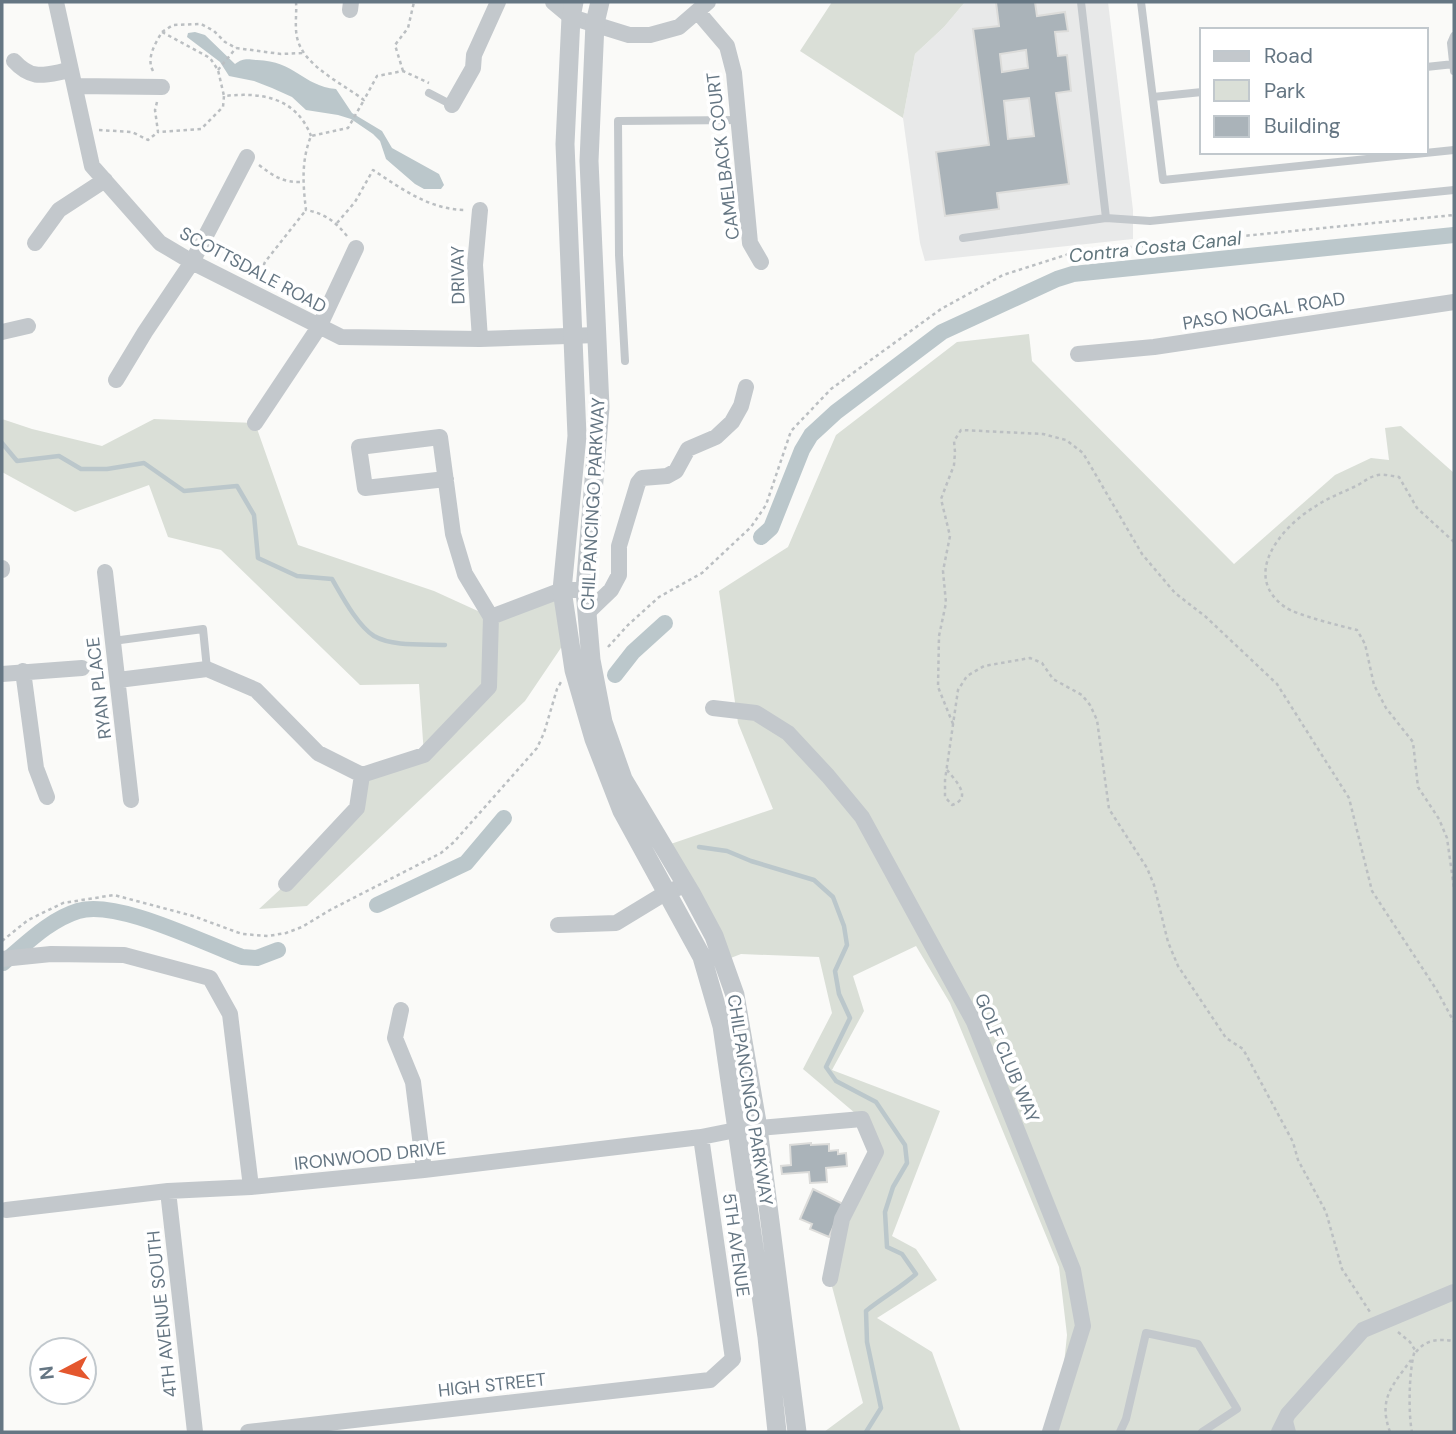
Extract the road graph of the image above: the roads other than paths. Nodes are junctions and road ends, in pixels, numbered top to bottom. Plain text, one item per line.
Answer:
1 (56, 2) edge
2 (498, 2) edge
3 (553, 2) edge
4 (600, 2) edge
5 (1082, 2) edge
6 (1141, 2) edge
7 (703, 7) edge
8 (572, 10) edge
9 (595, 23) junction
10 (1454, 36) edge
11 (14, 61) dead end
12 (1454, 64) edge
13 (1428, 67) edge
14 (1454, 71) edge
15 (73, 78) junction
16 (162, 88) road end
17 (1200, 92) edge
18 (429, 93) road end
19 (1153, 97) junction
20 (452, 105) joint
21 (739, 120) junction
22 (1454, 150) edge
23 (1428, 153) edge
24 (1415, 154) edge
25 (247, 157) road end
26 (105, 180) junction
27 (1454, 190) edge
28 (480, 210) road end
29 (1105, 218) junction
30 (963, 238) dead end
31 (35, 243) dead end
32 (356, 248) road end
33 (191, 262) junction
34 (761, 262) dead end
35 (1454, 302) edge
36 (28, 326) dead end
37 (319, 327) junction
38 (2, 332) edge
39 (572, 335) junction
40 (597, 335) junction
41 (480, 339) junction
42 (1078, 354) dead end
43 (625, 361) dead end
44 (116, 380) dead end
45 (746, 387) dead end
46 (255, 423) dead end
47 (446, 479) junction
48 (104, 572) dead end
49 (562, 590) junction
50 (585, 590) junction
51 (587, 613) junction
52 (491, 617) junction
53 (113, 641) junction
54 (82, 668) dead end
55 (207, 669) junction
56 (23, 671) junction
57 (2, 674) edge
58 (118, 680) junction
59 (713, 708) dead end
60 (362, 775) junction
61 (47, 797) dead end
62 (131, 800) dead end
63 (286, 884) dead end
64 (686, 885) junction
65 (667, 892) junction
66 (558, 925) dead end
67 (2, 958) edge
68 (401, 1010) dead end
69 (758, 1128) junction
70 (736, 1130) junction
71 (701, 1137) junction
72 (424, 1170) junction
73 (251, 1187) junction
74 (168, 1191) junction
75 (4, 1212) edge
76 (830, 1279) dead end
77 (1454, 1292) edge
78 (733, 1359) joint
79 (1288, 1414) junction
80 (195, 1432) edge
81 (248, 1432) edge
82 (777, 1432) edge
83 (797, 1432) edge
84 (1049, 1432) edge
85 (1120, 1432) edge
86 (1202, 1432) edge
87 (1268, 1432) edge
88 (1279, 1432) edge
89 (1292, 1432) edge

1 - 15 street, SCOTTSDALE ROAD
2 - 20 street
3 - 8 street
4 - 9 street, CHILPANCINGO PARKWAY
5 - 29 lane
6 - 19 lane
7 - 9 street
7 - 21 street, CAMELBACK COURT
8 - 9 street
8 - 39 street, CHILPANCINGO PARKWAY
9 - 40 street, CHILPANCINGO PARKWAY
10 - 12 lane
11 - 15 street
12 - 13 lane
12 - 14 lane
15 - 16 street
15 - 26 street, SCOTTSDALE ROAD
17 - 19 lane
18 - 20 lane
19 - 24 lane
21 - 34 street, CAMELBACK COURT
21 - 43 lane
22 - 23 lane
25 - 33 street
26 - 31 street
26 - 33 street, SCOTTSDALE ROAD
27 - 29 lane
28 - 41 street, DRIVAY
29 - 30 lane
32 - 37 street
33 - 37 street, SCOTTSDALE ROAD
33 - 44 street
35 - 42 street, PASO NOGAL ROAD
36 - 38 street
37 - 41 street, SCOTTSDALE ROAD
37 - 46 street
39 - 40 street, SCOTTSDALE ROAD
39 - 41 street, SCOTTSDALE ROAD
39 - 49 street, CHILPANCINGO PARKWAY
40 - 50 street, CHILPANCINGO PARKWAY
45 - 51 street
47 - 47 street
47 - 52 street
48 - 53 street, RYAN PLACE
49 - 50 street
49 - 52 street
49 - 65 street, CHILPANCINGO PARKWAY
50 - 51 street, CHILPANCINGO PARKWAY
51 - 64 street, CHILPANCINGO PARKWAY
52 - 60 street
53 - 55 lane
53 - 58 street, RYAN PLACE
54 - 56 street
55 - 58 street
55 - 60 street
56 - 57 street
56 - 61 street
58 - 62 street, RYAN PLACE
59 - 84 street, GOLF CLUB WAY
60 - 63 street
64 - 65 street
64 - 69 street, CHILPANCINGO PARKWAY
65 - 66 street
65 - 70 street, CHILPANCINGO PARKWAY
67 - 73 street
68 - 72 street
69 - 70 street, IRONWOOD DRIVE
69 - 76 street, IRONWOOD DRIVE
69 - 83 street, CHILPANCINGO PARKWAY
70 - 71 street, IRONWOOD DRIVE
70 - 82 street, CHILPANCINGO PARKWAY
71 - 72 street, IRONWOOD DRIVE
71 - 78 street, 5TH AVENUE
72 - 73 street, IRONWOOD DRIVE
73 - 74 street, IRONWOOD DRIVE
74 - 75 street, IRONWOOD DRIVE
74 - 80 street, 4TH AVENUE SOUTH
77 - 79 street
78 - 81 street, HIGH STREET
79 - 87 street
79 - 88 street
79 - 89 lane
85 - 86 lane

